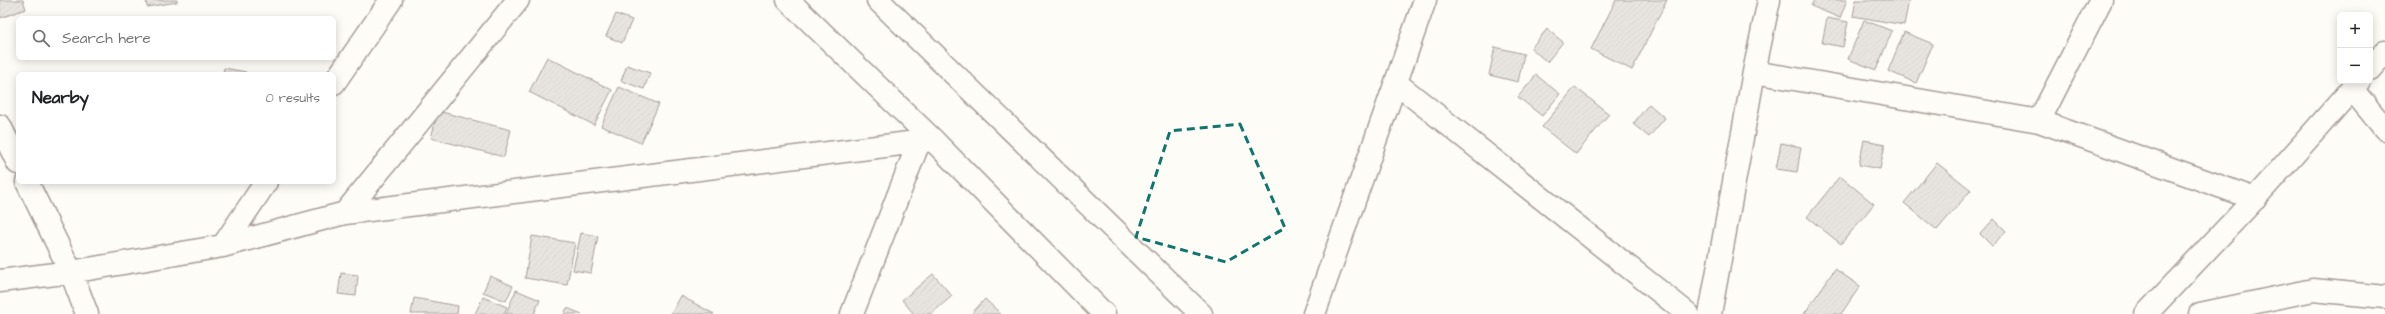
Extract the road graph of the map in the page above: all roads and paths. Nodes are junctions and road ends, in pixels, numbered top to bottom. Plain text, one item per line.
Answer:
1 (391, 0) edge
2 (518, 0) edge
3 (788, 0) edge
4 (878, 0) edge
5 (1425, 0) edge
6 (1769, 0) edge
7 (2101, 0) edge
8 (2385, 52) edge
9 (2373, 66) edge
10 (1754, 72) junction
11 (336, 80) edge
12 (1396, 83) junction
13 (2355, 85) edge
14 (2039, 121) junction
15 (0, 126) edge
16 (2385, 129) edge
17 (926, 141) junction
18 (16, 159) edge
19 (28, 184) edge
20 (265, 184) edge
21 (2255, 199) junction
22 (345, 213) junction
23 (223, 246) junction
24 (71, 272) junction
25 (0, 282) edge
26 (2385, 297) edge
27 (87, 314) edge
28 (852, 314) edge
29 (1104, 314) edge
30 (1202, 314) edge
31 (1314, 314) edge
32 (1688, 314) edge
33 (1710, 314) edge
34 (2146, 314) edge
35 (2200, 314) edge

1 - 11 street
2 - 22 street
3 - 17 street
4 - 30 street
5 - 12 street
6 - 10 street
7 - 14 street
8 - 9 street
10 - 14 street
10 - 33 street
12 - 31 street
12 - 32 street
13 - 16 street
13 - 21 street
14 - 21 street
15 - 18 street
17 - 22 street
17 - 28 street
17 - 29 street
19 - 24 street
20 - 23 street
21 - 34 street
22 - 23 street
23 - 24 street
24 - 25 street
24 - 27 street
26 - 35 street

